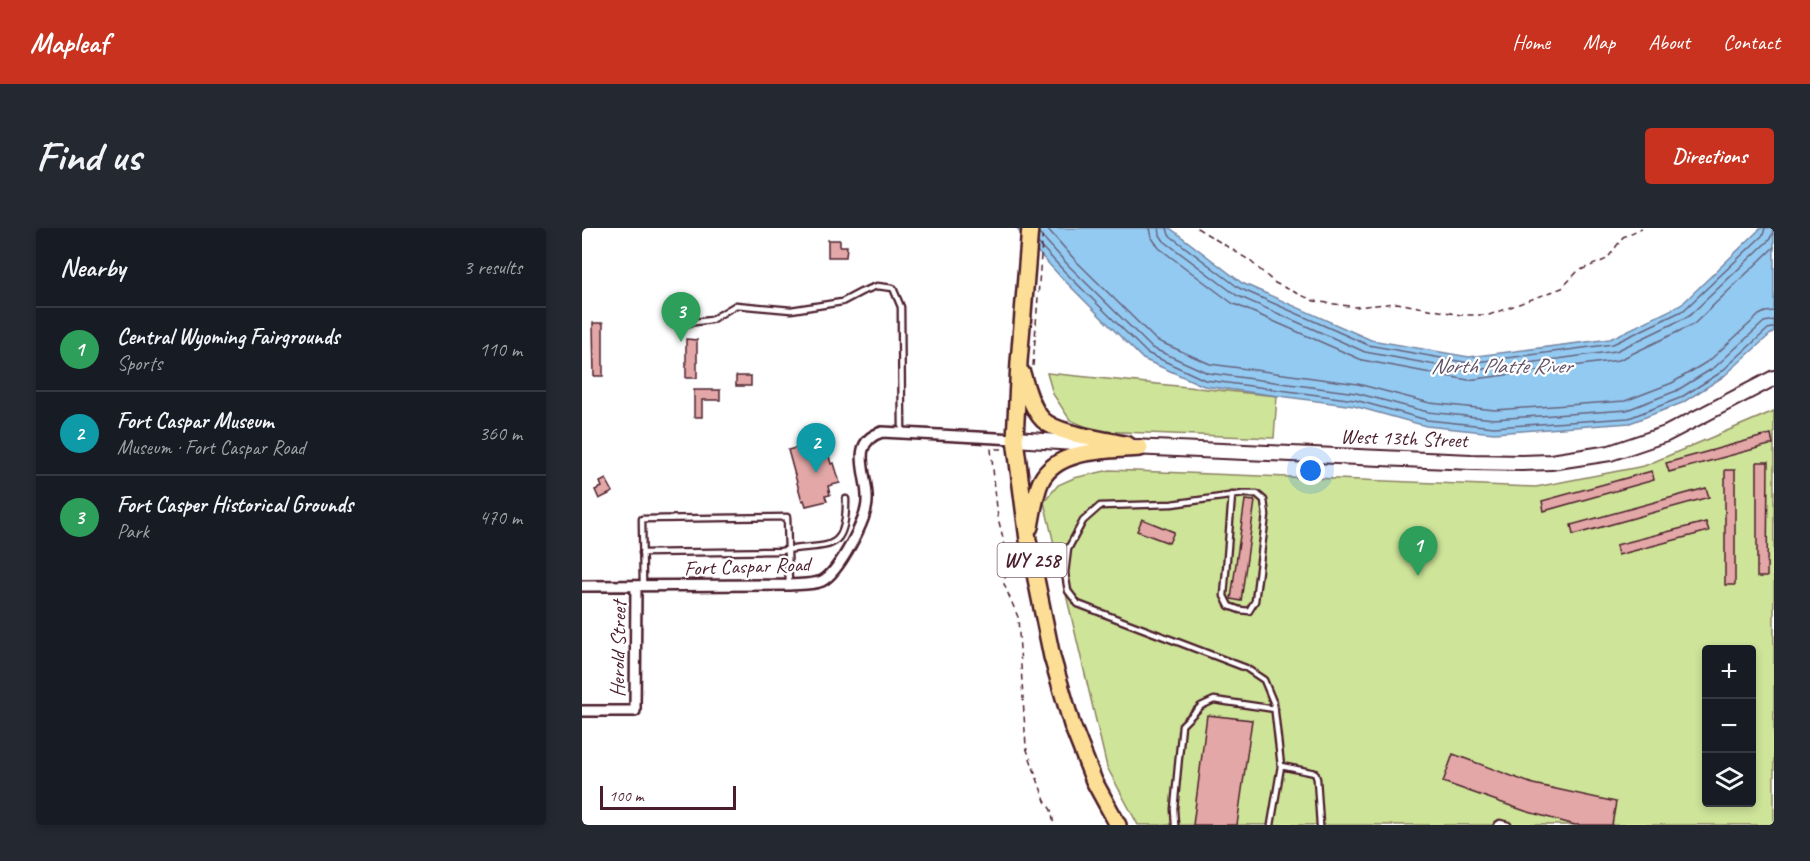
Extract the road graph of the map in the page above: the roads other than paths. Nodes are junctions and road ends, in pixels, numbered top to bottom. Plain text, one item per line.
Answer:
1 (1030, 228) edge
2 (680, 324) dead end
3 (1019, 362) junction
4 (1774, 378) edge
5 (902, 433) junction
6 (1015, 439) junction
7 (1140, 448) junction
8 (1232, 495) junction
9 (846, 499) dead end
10 (1028, 540) junction
11 (788, 550) junction
12 (642, 553) junction
13 (789, 585) junction
14 (582, 586) edge
15 (640, 586) junction
16 (1275, 708) junction
17 (582, 711) edge
18 (1281, 766) junction
19 (1118, 825) edge
20 (1175, 825) edge
21 (1271, 825) edge
22 (1320, 825) edge
23 (1497, 825) edge
24 (1508, 825) edge

1 - 3 main road, WY 258
2 - 5 lane
3 - 6 main road, WY 258
3 - 7 main road
4 - 7 main road, West 13th Street
5 - 6 street, Fort Caspar Road
5 - 13 street, Fort Caspar Road
6 - 7 main road, West 13th Street
6 - 10 main road, WY 258
7 - 10 main road
8 - 8 lane
8 - 16 lane
9 - 11 lane
10 - 19 main road, WY 258
11 - 12 lane
11 - 12 lane
11 - 13 lane
12 - 15 lane
13 - 15 street, Fort Caspar Road
14 - 15 street, Fort Caspar Road
15 - 17 street, Herold Street
16 - 18 lane
16 - 20 lane
18 - 21 lane
18 - 22 lane
23 - 24 lane

